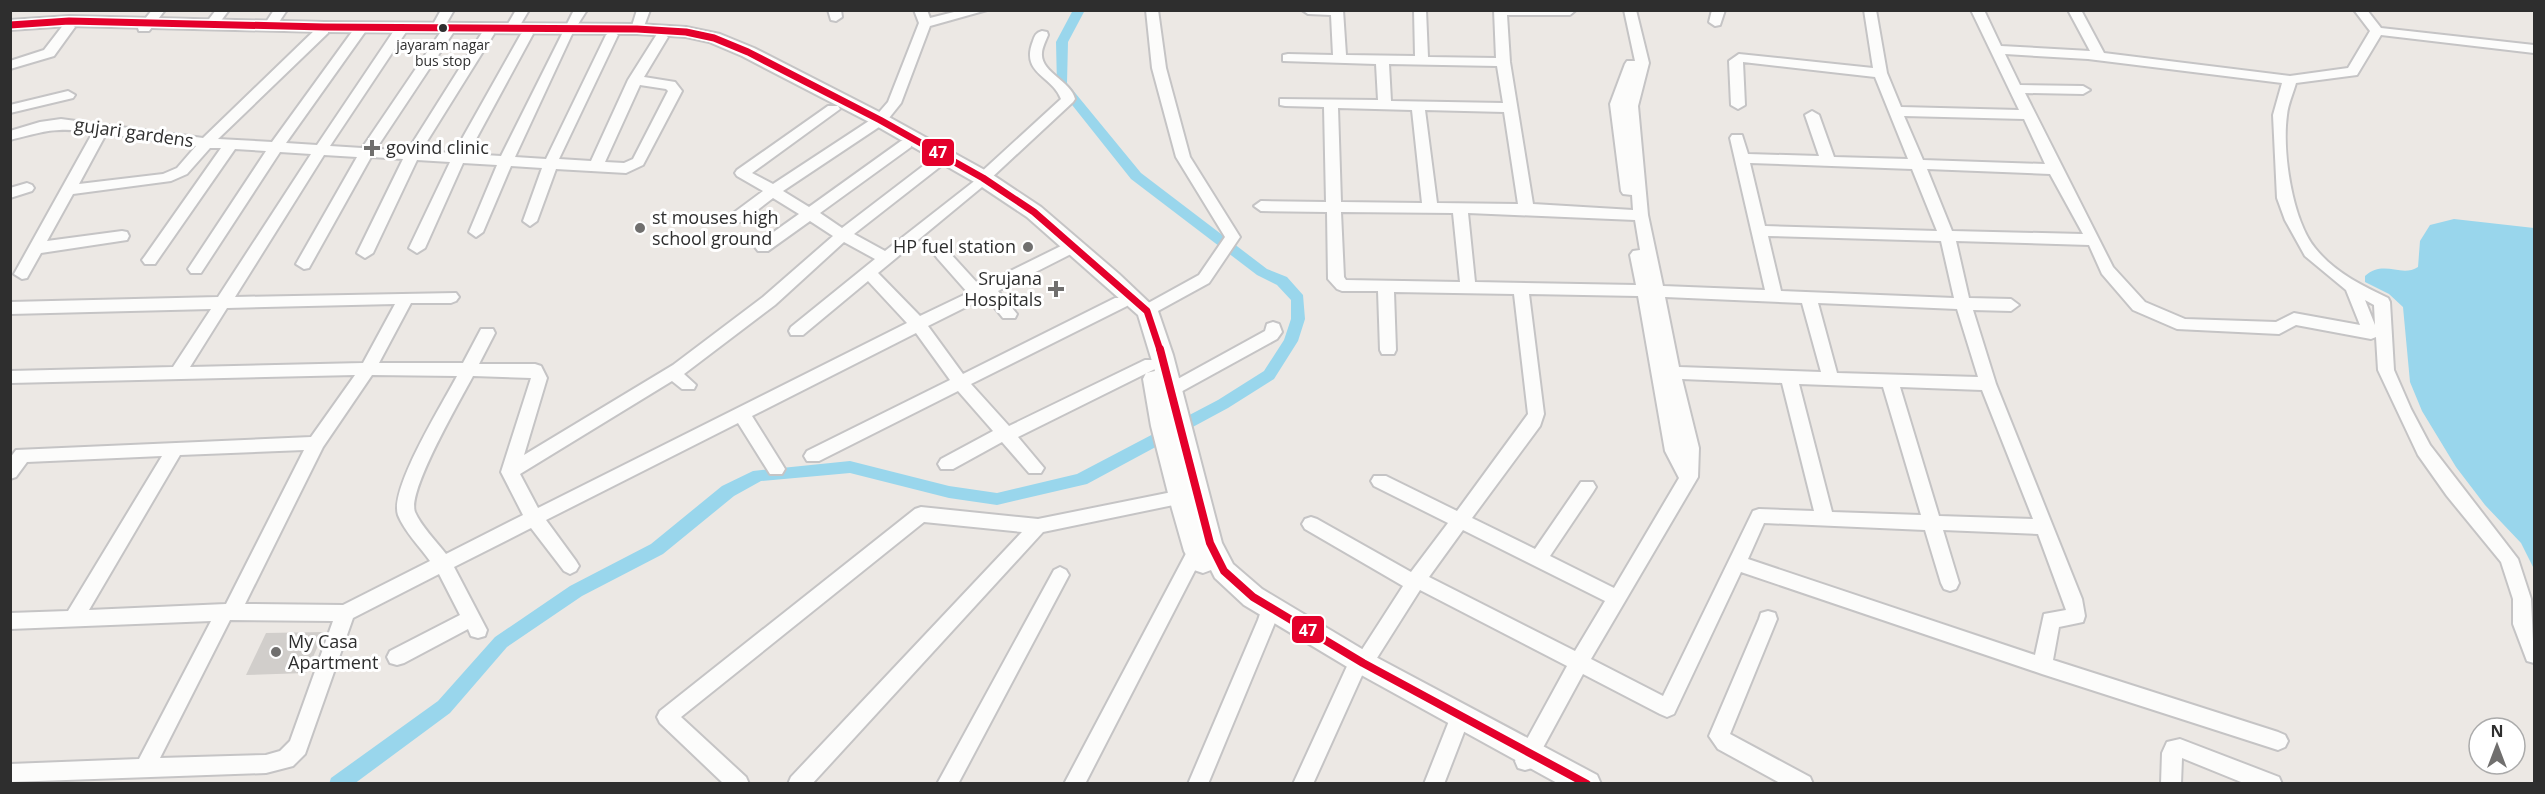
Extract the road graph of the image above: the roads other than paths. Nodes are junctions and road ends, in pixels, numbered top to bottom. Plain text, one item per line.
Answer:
1 (281, 10) edge
2 (448, 10) edge
3 (523, 10) edge
4 (581, 10) edge
5 (644, 10) edge
6 (981, 10) edge
7 (1152, 10) edge
8 (1308, 10) edge
9 (1420, 10) edge
10 (1621, 10) edge
11 (1630, 10) edge
12 (1870, 10) edge
13 (1977, 10) edge
14 (2074, 10) edge
15 (2360, 10) edge
16 (1337, 11) edge
17 (1500, 11) edge
18 (1570, 11) edge
19 (218, 17) edge
20 (923, 17) edge
21 (151, 20) edge
22 (30, 24) junction
23 (10, 25) edge
24 (270, 25) junction
25 (69, 27) junction
26 (637, 29) junction
27 (323, 30) junction
28 (435, 30) junction
29 (2377, 31) junction
30 (358, 32) junction
31 (400, 32) junction
32 (519, 32) junction
33 (570, 32) junction
34 (488, 34) junction
35 (612, 35) junction
36 (1042, 35) dead end
37 (662, 37) junction
38 (1996, 50) junction
39 (2535, 50) edge
40 (2099, 56) junction
41 (1288, 58) dead end
42 (1340, 59) junction
43 (1382, 60) junction
44 (1422, 60) junction
45 (1503, 62) junction
46 (10, 65) edge
47 (1880, 73) junction
48 (635, 80) junction
49 (2289, 80) junction
50 (2015, 89) junction
51 (2082, 90) dead end
52 (68, 95) dead end
53 (1285, 102) dead end
54 (1625, 102) junction
55 (1331, 104) junction
56 (1385, 105) junction
57 (1738, 105) dead end
58 (1418, 106) junction
59 (1510, 108) junction
60 (10, 109) edge
61 (833, 109) junction
62 (1897, 111) junction
63 (1812, 115) dead end
64 (2028, 115) junction
65 (875, 123) junction
66 (102, 128) junction
67 (10, 136) edge
68 (1737, 138) dead end
69 (206, 143) junction
70 (232, 143) junction
71 (906, 144) junction
72 (276, 147) junction
73 (321, 149) junction
74 (366, 153) junction
75 (412, 155) junction
76 (459, 157) junction
77 (1742, 158) junction
78 (942, 159) junction
79 (506, 160) junction
80 (1828, 160) junction
81 (551, 162) junction
82 (1919, 164) junction
83 (596, 166) junction
84 (2054, 169) junction
85 (980, 181) junction
86 (27, 188) dead end
87 (68, 190) junction
88 (773, 191) junction
89 (10, 193) edge
90 (1261, 206) dead end
91 (1335, 207) junction
92 (1430, 209) junction
93 (1526, 209) junction
94 (1460, 210) junction
95 (810, 214) junction
96 (1636, 215) junction
97 (736, 218) dead end
98 (530, 221) dead end
99 (1760, 231) junction
100 (476, 232) dead end
101 (122, 236) dead end
102 (843, 236) junction
103 (1947, 236) junction
104 (2094, 240) junction
105 (763, 247) dead end
106 (36, 248) junction
107 (417, 248) dead end
108 (1066, 250) junction
109 (365, 254) dead end
110 (943, 255) dead end
111 (885, 258) junction
112 (150, 260) dead end
113 (304, 264) dead end
114 (196, 269) dead end
115 (869, 273) junction
116 (21, 274) dead end
117 (1386, 285) junction
118 (1468, 286) junction
119 (2352, 287) junction
120 (1521, 288) junction
121 (983, 291) junction
122 (1650, 291) junction
123 (1774, 295) junction
124 (1808, 296) junction
125 (451, 297) dead end
126 (406, 298) junction
127 (223, 302) junction
128 (1120, 302) junction
129 (1962, 304) junction
130 (2012, 305) dead end
131 (10, 308) edge
132 (1147, 312) junction
133 (1009, 314) dead end
134 (918, 324) junction
135 (1273, 328) dead end
136 (797, 331) dead end
137 (487, 333) dead end
138 (1388, 350) dead end
139 (1150, 364) junction
140 (368, 369) junction
141 (470, 369) junction
142 (178, 373) junction
143 (672, 374) junction
144 (1672, 374) junction
145 (10, 377) edge
146 (1789, 377) junction
147 (1831, 379) junction
148 (1890, 381) junction
149 (960, 382) junction
150 (1988, 384) junction
151 (688, 385) dead end
152 (1167, 396) junction
153 (741, 413) junction
154 (1005, 434) junction
155 (316, 443) junction
156 (175, 449) junction
157 (813, 456) dead end
158 (947, 464) dead end
159 (1035, 468) dead end
160 (776, 469) dead end
161 (10, 472) edge
162 (510, 472) junction
163 (1182, 473) junction
164 (1689, 477) junction
165 (1380, 481) dead end
166 (1587, 487) dead end
167 (534, 518) junction
168 (1825, 519) junction
169 (1461, 521) junction
170 (1932, 523) junction
171 (1311, 524) dead end
172 (1038, 526) junction
173 (2043, 527) junction
174 (1196, 551) junction
175 (1538, 559) junction
176 (442, 563) junction
177 (1737, 563) junction
178 (570, 566) dead end
179 (1060, 575) dead end
180 (1415, 581) junction
181 (1950, 583) dead end
182 (1617, 598) junction
183 (229, 612) junction
184 (345, 613) junction
185 (74, 618) junction
186 (1768, 619) dead end
187 (1267, 620) junction
188 (10, 621) edge
189 (2535, 655) edge
190 (397, 657) dead end
191 (1578, 664) junction
192 (2042, 666) junction
193 (1359, 667) junction
194 (1456, 727) junction
195 (2278, 741) dead end
196 (1526, 758) junction
197 (10, 772) edge
198 (151, 773) edge
199 (739, 783) edge
200 (798, 783) edge
201 (947, 783) edge
202 (1074, 783) edge
203 (1198, 783) edge
204 (1304, 783) edge
205 (1434, 783) edge
206 (1559, 783) edge
207 (1587, 783) edge
208 (1803, 783) edge
209 (2171, 783) edge
210 (2272, 783) edge

1 - 24 street
2 - 28 street
3 - 32 street
4 - 33 street
5 - 26 street
6 - 20 street
7 - 132 street
8 - 16 street
9 - 44 street
10 - 54 street
11 - 54 street
12 - 47 street
13 - 38 street
14 - 40 street
15 - 29 street
16 - 42 street
17 - 18 street
17 - 45 street
19 - 21 main road
19 - 24 main road
20 - 65 street
21 - 22 main road
21 - 25 main road
21 - 27 main road
22 - 23 main road
22 - 25 main road
24 - 28 main road
25 - 46 street
26 - 33 main road
26 - 65 main road
27 - 30 main road
27 - 69 street, gujari gardens
28 - 31 main road
28 - 32 main road
28 - 34 main road
28 - 74 street
29 - 39 street
29 - 49 street
30 - 31 main road
30 - 72 street
31 - 73 street
32 - 33 main road
32 - 34 main road
32 - 76 street
33 - 35 main road
33 - 79 street
34 - 75 street
35 - 37 main road
35 - 81 street
36 - 85 street
37 - 48 street
37 - 61 main road
38 - 40 street
38 - 50 street
40 - 49 street
41 - 42 street
42 - 43 street
43 - 44 street
43 - 56 street
44 - 45 street
45 - 59 street
47 - 57 street
47 - 62 street
48 - 83 street
48 - 83 street
49 - 119 street
50 - 51 street
50 - 64 street
52 - 60 street
53 - 55 street
54 - 96 street
55 - 56 street
55 - 91 street
56 - 58 street
58 - 59 street
58 - 92 street
59 - 93 street
61 - 65 main road
61 - 88 street
62 - 64 street
62 - 82 street
63 - 80 street
64 - 84 street
65 - 71 main road
65 - 78 main road
65 - 88 street
66 - 67 street, gujari gardens
66 - 69 street, gujari gardens
66 - 87 street
68 - 77 street
69 - 70 street
69 - 87 street
70 - 72 street
70 - 112 street
71 - 78 main road
71 - 95 street
72 - 73 street
72 - 114 street
73 - 74 street
73 - 127 street
74 - 75 street
74 - 113 street
75 - 76 street
75 - 109 street
76 - 79 street
76 - 107 street
77 - 80 street
77 - 99 street
78 - 85 main road
78 - 102 street
79 - 81 street
79 - 100 street
80 - 82 street
81 - 83 street
81 - 98 street
82 - 84 street
82 - 103 street
84 - 104 street
85 - 108 main road
85 - 111 street
85 - 132 main road
86 - 89 street
87 - 106 street
88 - 95 street
88 - 97 street
90 - 91 street
91 - 92 street
91 - 117 street
92 - 94 street
93 - 94 street
93 - 96 street
94 - 118 street
95 - 102 street
95 - 105 street
96 - 122 street
99 - 103 street
99 - 123 street
101 - 106 street
102 - 111 street
102 - 143 street
103 - 104 street
103 - 129 street
104 - 119 street
106 - 116 street
108 - 121 street
108 - 128 main road
110 - 121 street
111 - 115 street
115 - 134 street
115 - 136 street
117 - 118 street
117 - 138 street
118 - 120 street
119 - 189 street
120 - 122 street
120 - 169 street
121 - 133 street
121 - 134 street
122 - 123 street
122 - 144 street
122 - 164 street
123 - 124 street
124 - 129 street
124 - 147 street
125 - 126 street
126 - 127 street
126 - 140 street
127 - 131 street
127 - 142 street
128 - 139 main road
128 - 149 street
129 - 130 street
129 - 150 street
132 - 152 main road
134 - 149 street
134 - 153 street
135 - 152 street
137 - 141 street
139 - 152 main road
139 - 154 street
140 - 141 street
140 - 142 street
140 - 155 street
141 - 162 street
141 - 176 street
142 - 145 street
143 - 151 street
143 - 162 street
144 - 146 street
144 - 164 street
146 - 147 street
146 - 168 street
147 - 148 street
148 - 150 street
148 - 170 street
149 - 154 street
149 - 157 street
150 - 173 street
152 - 163 main road
153 - 160 street
153 - 167 street
154 - 158 street
154 - 159 street
155 - 156 street
155 - 183 street
156 - 161 street
156 - 185 street
162 - 167 street
163 - 172 street
163 - 174 main road
163 - 193 main road
164 - 182 street
165 - 169 street
166 - 175 street
167 - 176 street
167 - 178 street
168 - 170 street
168 - 177 street
169 - 175 street
169 - 180 street
170 - 173 street
170 - 181 street
171 - 180 street
172 - 199 street
172 - 200 street
173 - 192 street
174 - 187 main road
174 - 202 street
175 - 182 street
176 - 184 street
176 - 190 street
177 - 191 street
177 - 192 street
179 - 201 street
180 - 191 street
180 - 193 street
182 - 191 street
183 - 184 street
183 - 185 street
183 - 198 street
184 - 198 street
185 - 188 street
186 - 208 street
187 - 193 main road
187 - 203 street
191 - 196 street
192 - 195 street
193 - 194 main road
193 - 196 main road
193 - 204 street
194 - 196 main road
194 - 205 street
196 - 206 main road
196 - 207 main road
197 - 198 street
209 - 210 street

